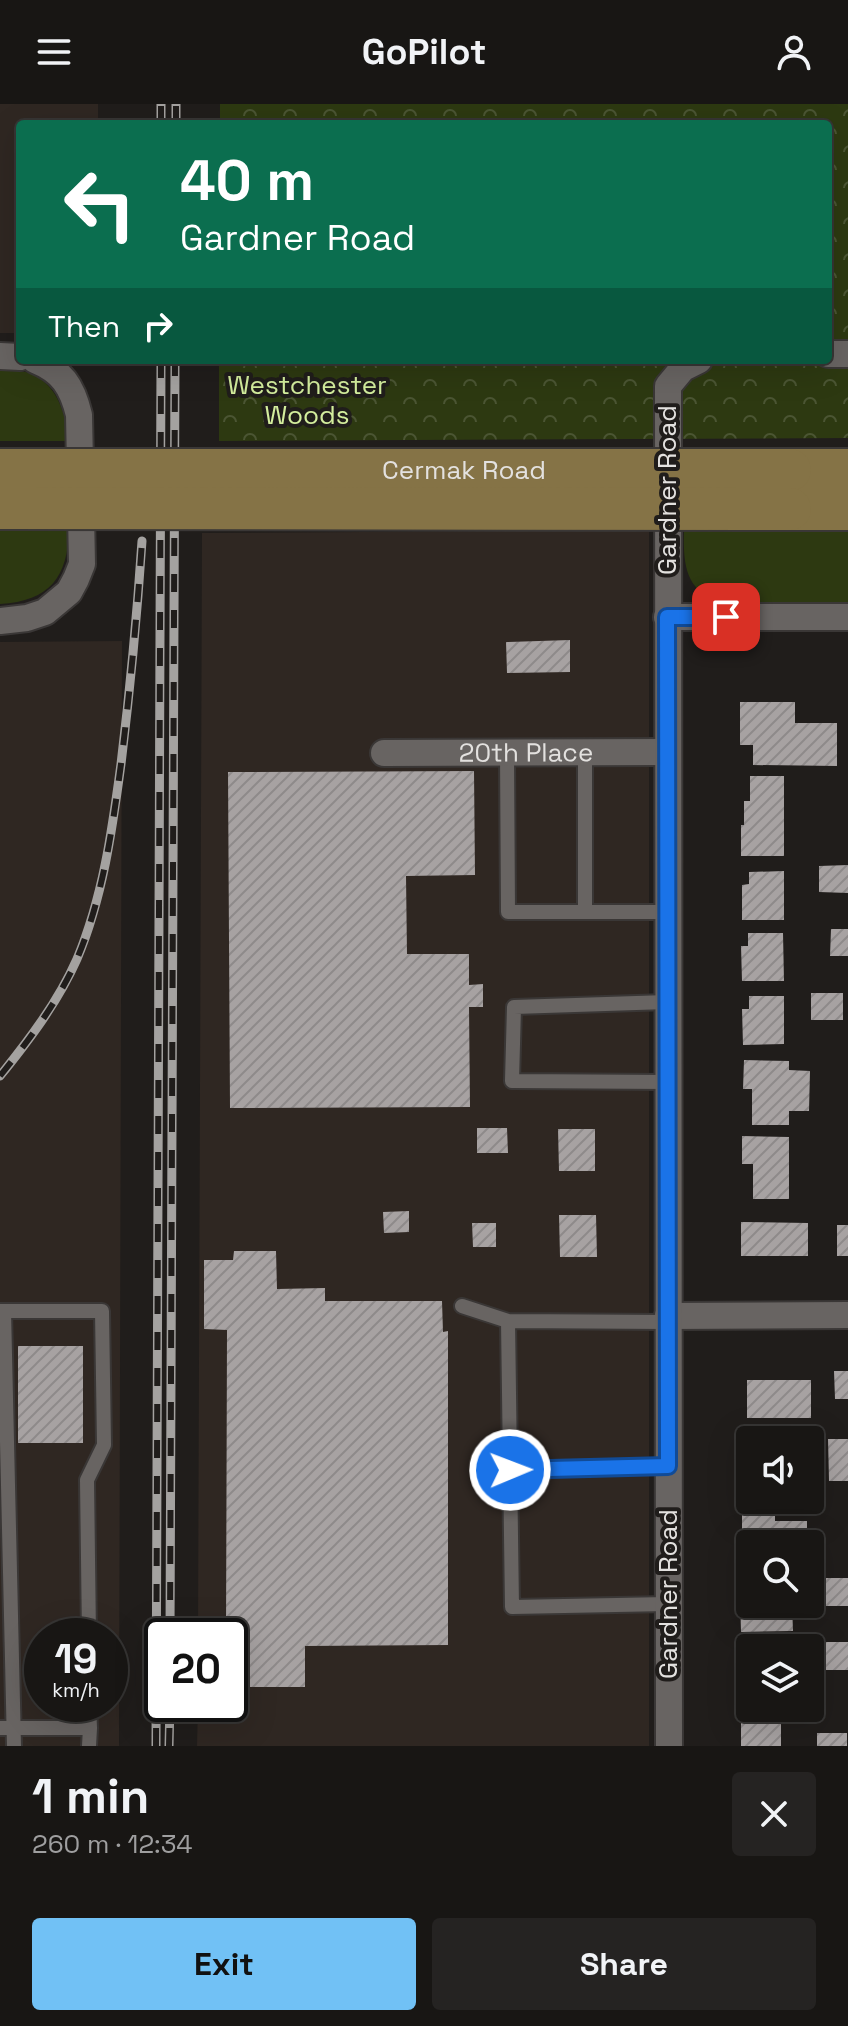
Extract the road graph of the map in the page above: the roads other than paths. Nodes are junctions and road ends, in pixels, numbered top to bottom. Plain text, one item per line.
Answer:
1 (42, 364) edge
2 (681, 368) edge
3 (0, 470) edge
4 (848, 470) edge
5 (790, 490) junction
6 (0, 508) edge
7 (848, 509) edge
8 (667, 617) junction
9 (848, 617) edge
10 (0, 621) edge
11 (668, 752) junction
12 (384, 753) dead end
13 (507, 753) junction
14 (585, 753) junction
15 (585, 912) junction
16 (668, 912) junction
17 (667, 1002) junction
18 (668, 1082) junction
19 (462, 1306) dead end
20 (2, 1311) edge
21 (848, 1315) edge
22 (668, 1319) junction
23 (508, 1321) junction
24 (668, 1466) junction
25 (510, 1470) junction
26 (5, 1594) edge
27 (668, 1604) junction
28 (89, 1618) edge
29 (90, 1722) edge
30 (7, 1728) edge
31 (90, 1728) junction
32 (14, 1746) edge
33 (89, 1746) edge
34 (669, 1746) edge

1 - 10 street
2 - 8 street, Gardner Road
3 - 5 main road, Cermak Road, bridge
4 - 5 main road, Cermak Road
5 - 6 main road, Cermak Road, bridge
5 - 7 main road, Cermak Road
8 - 9 street
8 - 11 street, Gardner Road
11 - 14 street, 20th Place
11 - 16 street, Gardner Road
12 - 13 street, 20th Place
13 - 14 street, 20th Place
13 - 15 lane
14 - 15 lane
15 - 16 lane
16 - 17 street, Gardner Road
17 - 18 street, Gardner Road
17 - 18 lane
18 - 22 street, Gardner Road
19 - 23 lane
20 - 26 lane
20 - 28 lane
21 - 22 street
22 - 23 lane
22 - 24 street, Gardner Road
23 - 25 lane
24 - 25 lane
24 - 27 street, Gardner Road
25 - 27 lane
26 - 30 lane
27 - 34 street, Gardner Road
29 - 31 lane
30 - 31 lane
30 - 32 lane
31 - 33 lane

